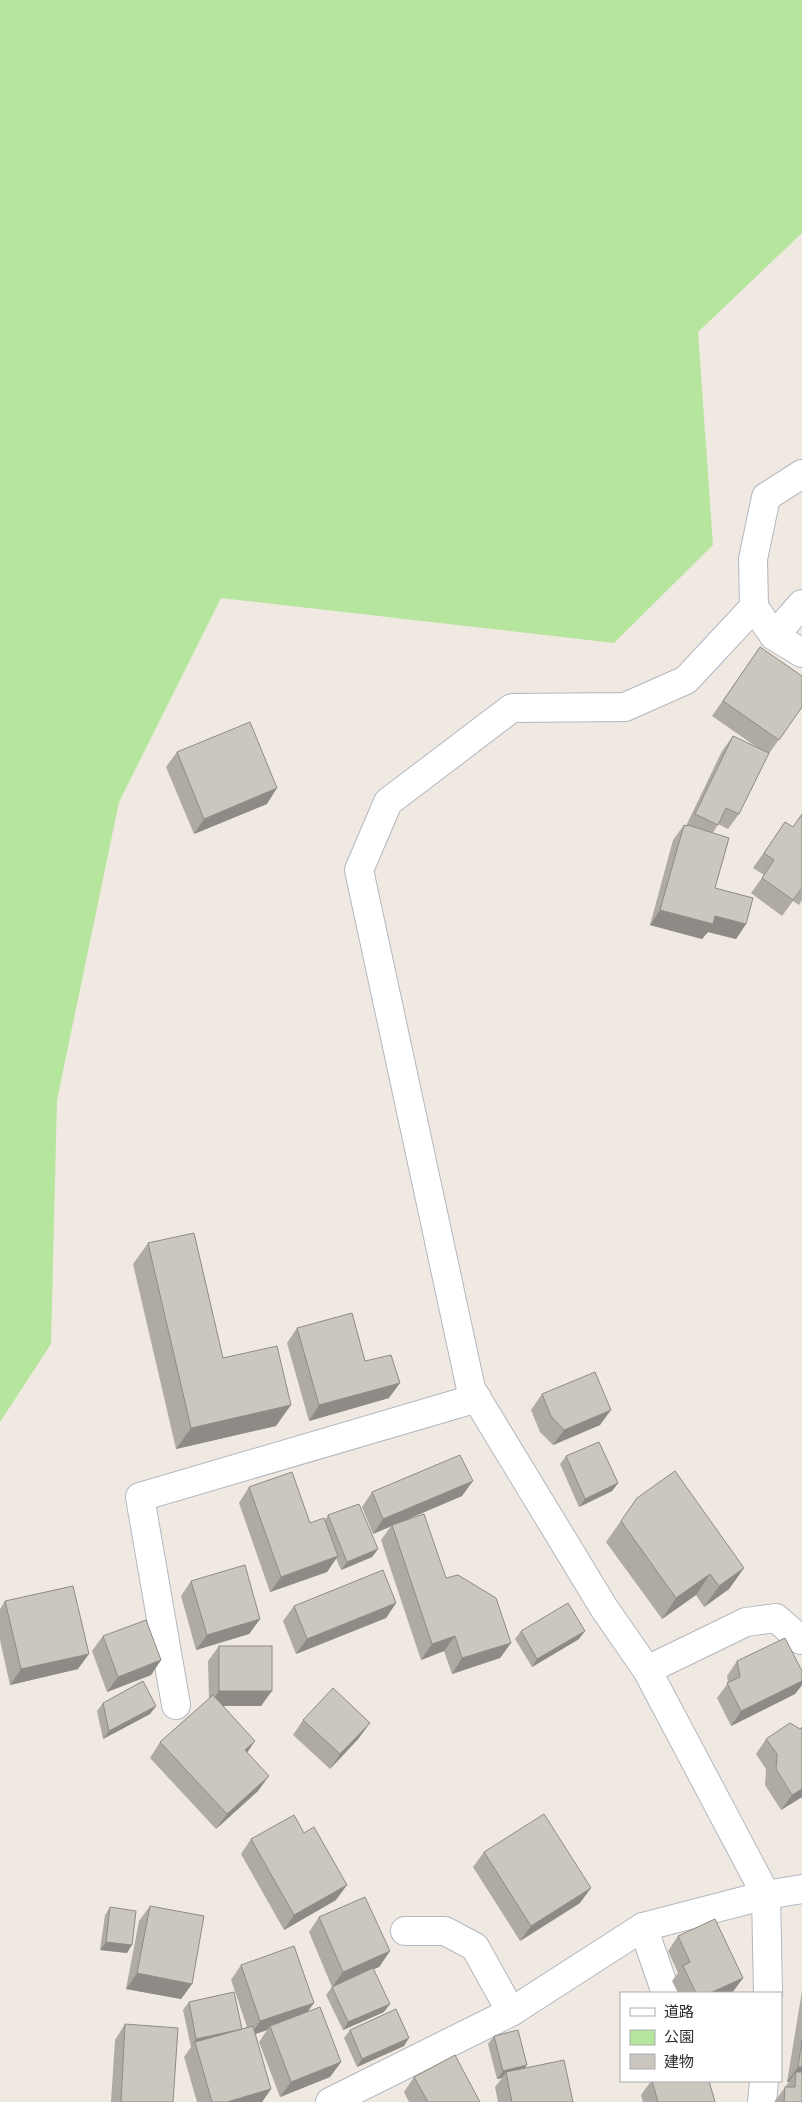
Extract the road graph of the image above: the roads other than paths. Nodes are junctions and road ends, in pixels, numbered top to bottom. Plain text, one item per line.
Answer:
1 (802, 474) edge
2 (802, 604) edge
3 (754, 607) junction
4 (774, 636) junction
5 (802, 653) edge
6 (476, 1398) junction
7 (801, 1640) edge
8 (647, 1670) junction
9 (176, 1705) dead end
10 (802, 1889) edge
11 (766, 1895) junction
12 (643, 1927) junction
13 (404, 1931) dead end
14 (666, 1992) edge
15 (768, 1992) edge
16 (511, 2012) junction
17 (764, 2082) edge
18 (330, 2102) edge
19 (762, 2102) edge

1 - 3 street
2 - 4 street
3 - 4 street
3 - 6 street
4 - 5 street
6 - 8 street
6 - 9 street
7 - 8 street
8 - 11 street
10 - 11 street
11 - 12 street
11 - 15 street
12 - 14 street
12 - 16 street
13 - 16 street
16 - 18 street
17 - 19 street

